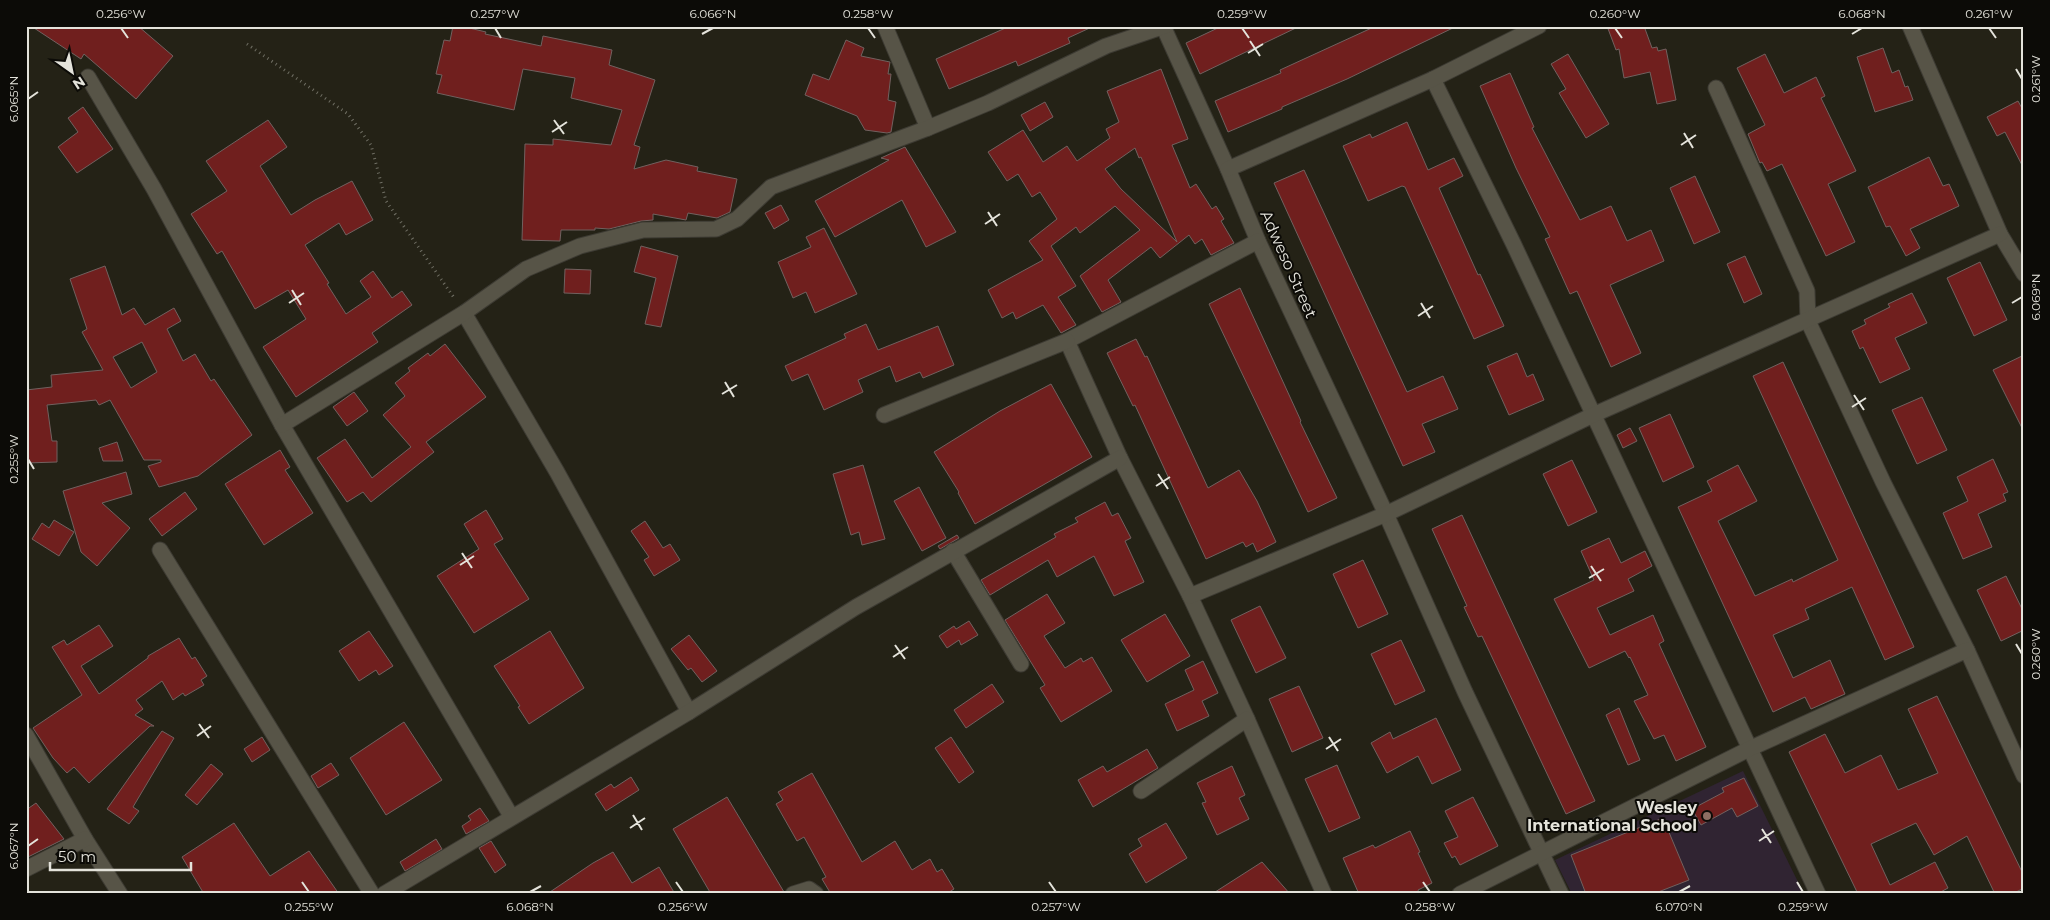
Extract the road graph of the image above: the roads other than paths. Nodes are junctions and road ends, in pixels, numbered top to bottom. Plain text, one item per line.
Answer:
1 (885, 26) edge
2 (1539, 26) edge
3 (1910, 26) edge
4 (1164, 27) edge
5 (88, 77) dead end
6 (1433, 79) junction
7 (1716, 88) dead end
8 (928, 128) junction
9 (1228, 169) junction
10 (2000, 234) junction
11 (1258, 241) junction
12 (2024, 274) edge
13 (464, 312) junction
14 (1808, 321) junction
15 (1067, 341) junction
16 (884, 414) dead end
17 (1593, 415) junction
18 (282, 425) junction
19 (1120, 458) junction
20 (1386, 514) junction
21 (160, 550) dead end
22 (953, 551) junction
23 (1190, 596) junction
24 (1967, 650) junction
25 (1021, 664) dead end
26 (688, 712) junction
27 (1247, 719) junction
28 (26, 735) edge
29 (1749, 749) junction
30 (2024, 776) edge
31 (1141, 791) dead end
32 (511, 816) junction
33 (85, 839) junction
34 (1542, 854) junction
35 (26, 869) edge
36 (120, 894) edge
37 (372, 894) edge
38 (384, 894) edge
39 (793, 894) edge
40 (816, 894) edge
41 (1324, 894) edge
42 (1460, 894) edge
43 (1561, 894) edge
44 (1818, 894) edge

1 - 8 street
2 - 6 street
3 - 10 street
4 - 8 street
4 - 9 street, Adweso Street
5 - 18 street
6 - 9 street
6 - 17 street
7 - 14 street
8 - 13 street
9 - 11 street, Adweso Street
10 - 12 street
10 - 14 street
11 - 15 street
11 - 20 street, Adweso Street
13 - 18 street
13 - 26 street
14 - 17 street
14 - 24 street
15 - 16 street
15 - 19 street
17 - 20 street
17 - 29 street
18 - 32 street
19 - 22 street
19 - 23 street
20 - 23 street
20 - 34 street, Adweso Street
21 - 37 street
22 - 25 street
22 - 26 street
23 - 27 street
24 - 29 street
24 - 30 street
26 - 32 street
27 - 31 street
27 - 41 street
28 - 33 street
29 - 34 street
29 - 44 street
32 - 38 street
33 - 35 street
33 - 36 street
34 - 42 street
34 - 43 street, Adweso Street
39 - 40 street

